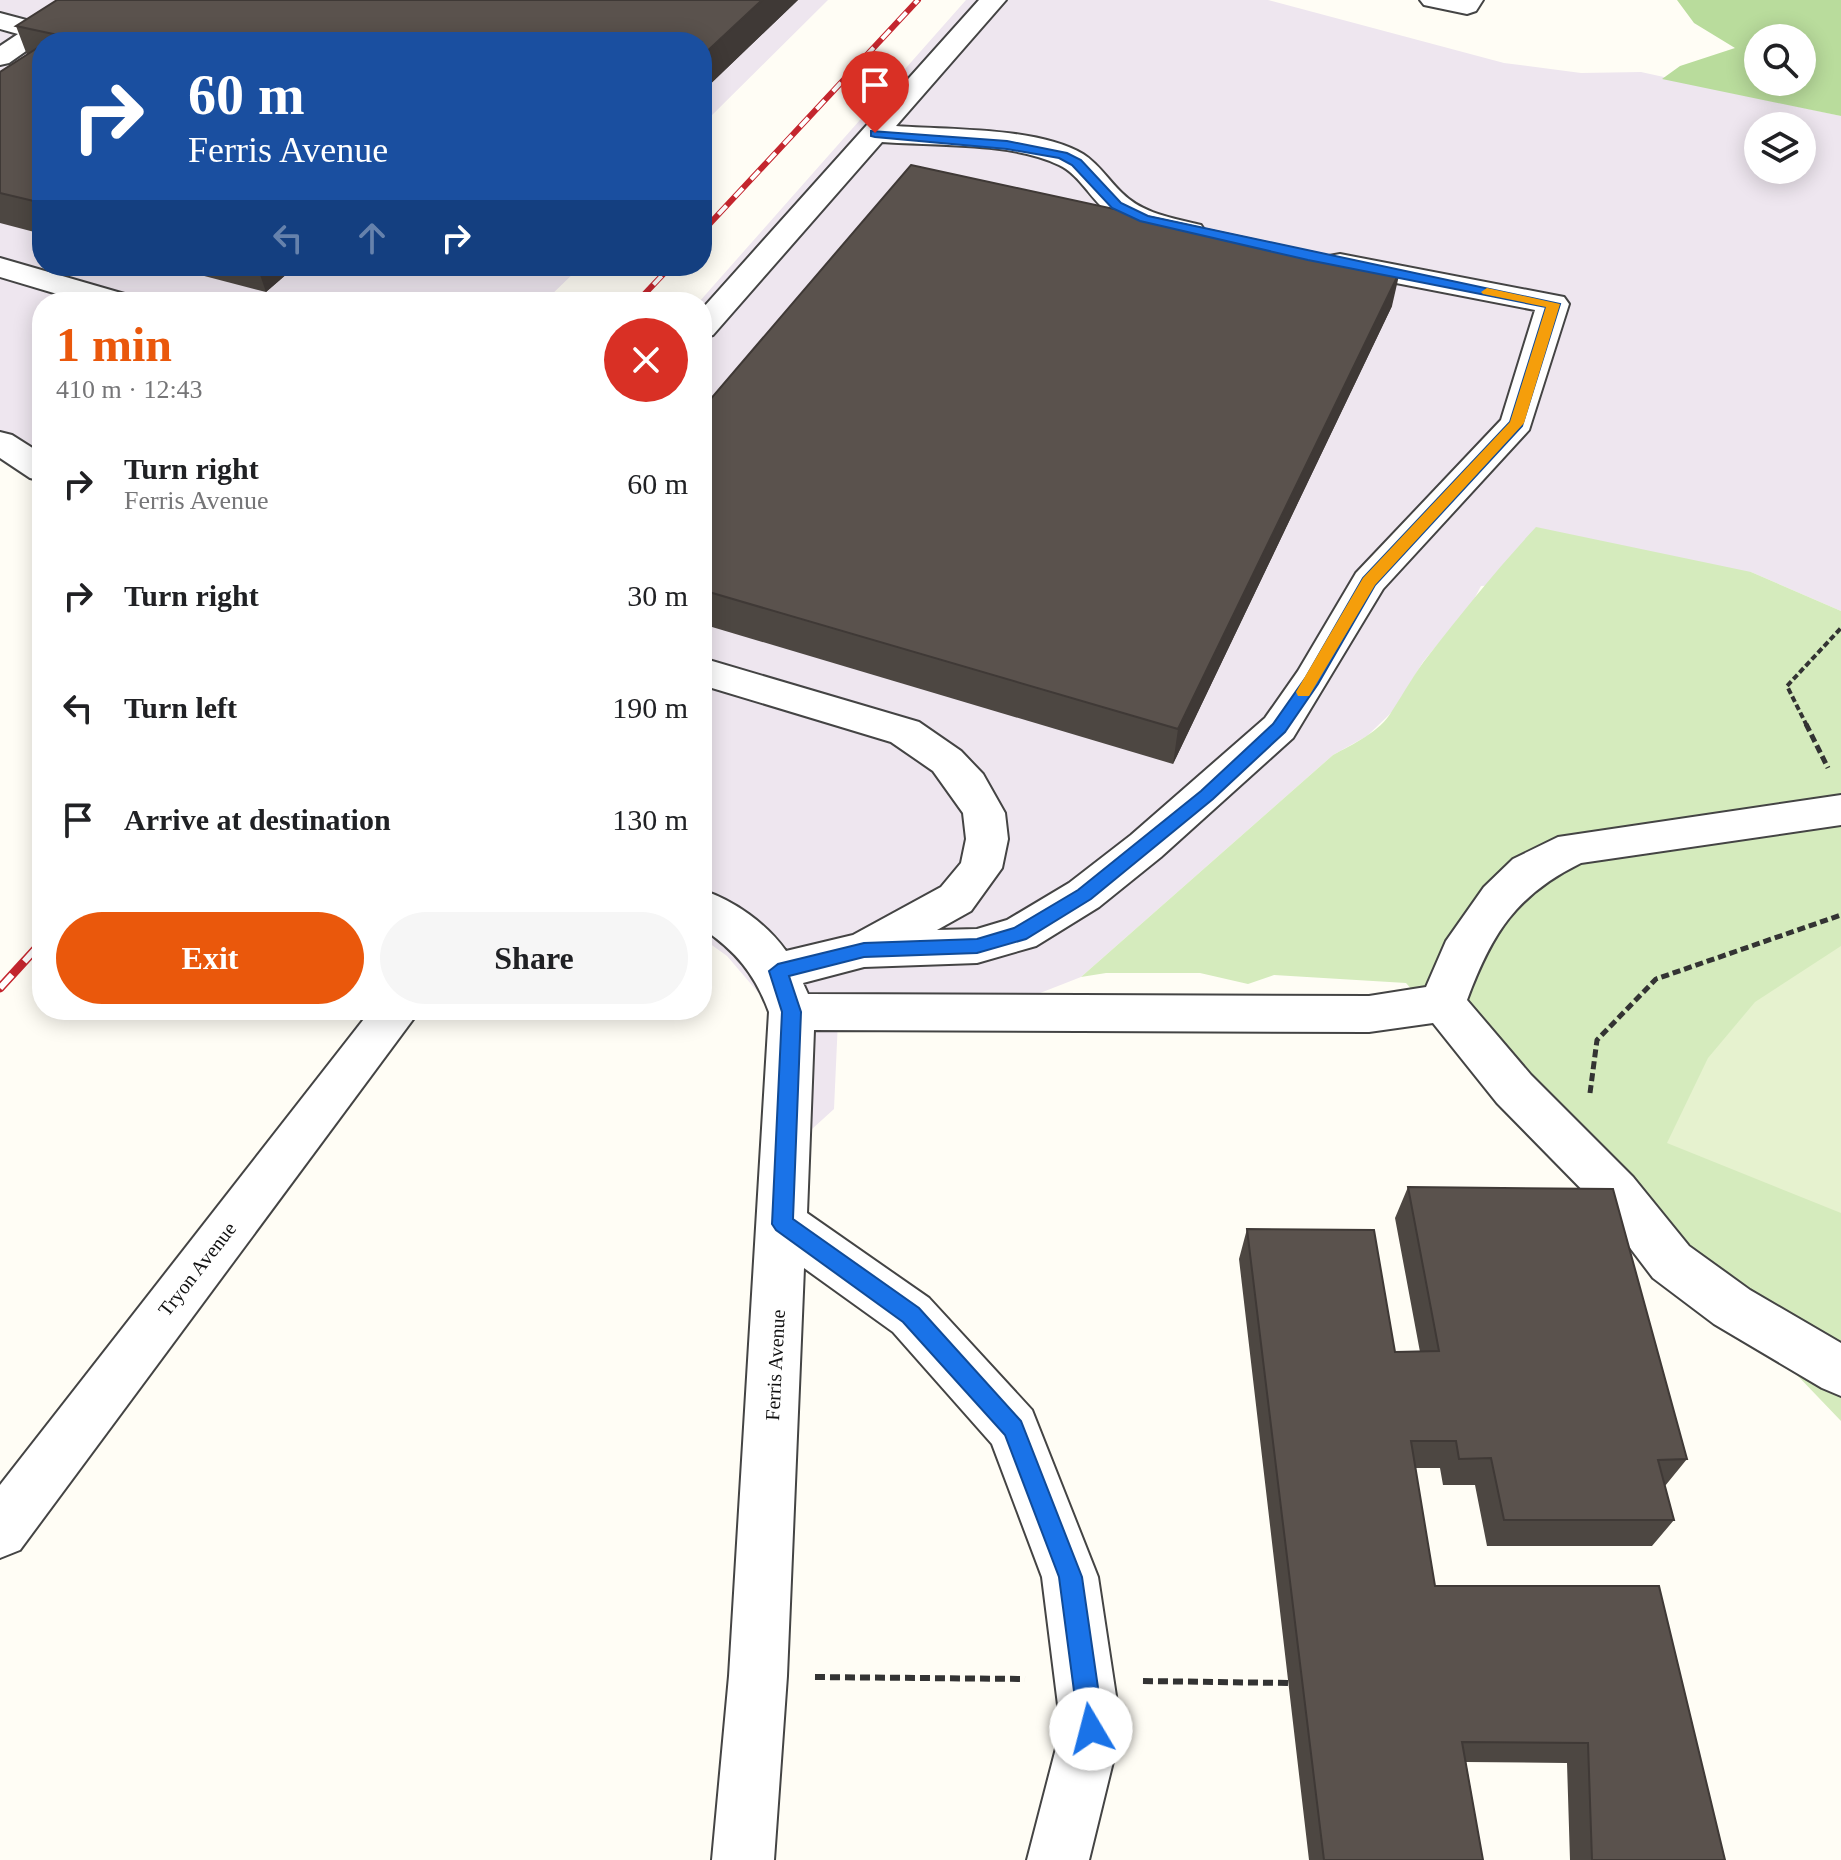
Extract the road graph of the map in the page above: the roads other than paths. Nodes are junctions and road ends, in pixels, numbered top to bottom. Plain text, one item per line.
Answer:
1 (993, 0) edge
2 (1433, 0) edge
3 (1470, 0) edge
4 (0, 21) edge
5 (40, 32) edge
6 (32, 37) edge
7 (0, 57) edge
8 (875, 133) junction
9 (1224, 238) edge
10 (1308, 257) edge
11 (0, 267) edge
12 (84, 292) edge
13 (712, 317) edge
14 (0, 442) edge
15 (32, 463) edge
16 (712, 674) edge
17 (1838, 795) edge
18 (712, 913) edge
19 (864, 950) junction
20 (785, 992) junction
21 (1443, 1003) junction
22 (389, 1020) edge
23 (783, 1224) junction
24 (1841, 1371) edge
25 (0, 1530) edge
26 (743, 1860) edge
27 (1058, 1860) edge

1 - 8 street
2 - 3 street
4 - 5 street
6 - 7 street
8 - 9 street
8 - 13 street
10 - 19 street
11 - 12 street
14 - 15 street
16 - 19 street
17 - 21 street
18 - 20 street
19 - 20 street
20 - 21 street
20 - 23 street, Ferris Avenue
21 - 24 street
22 - 25 street, Tryon Avenue
23 - 26 street, Ferris Avenue
23 - 27 street

